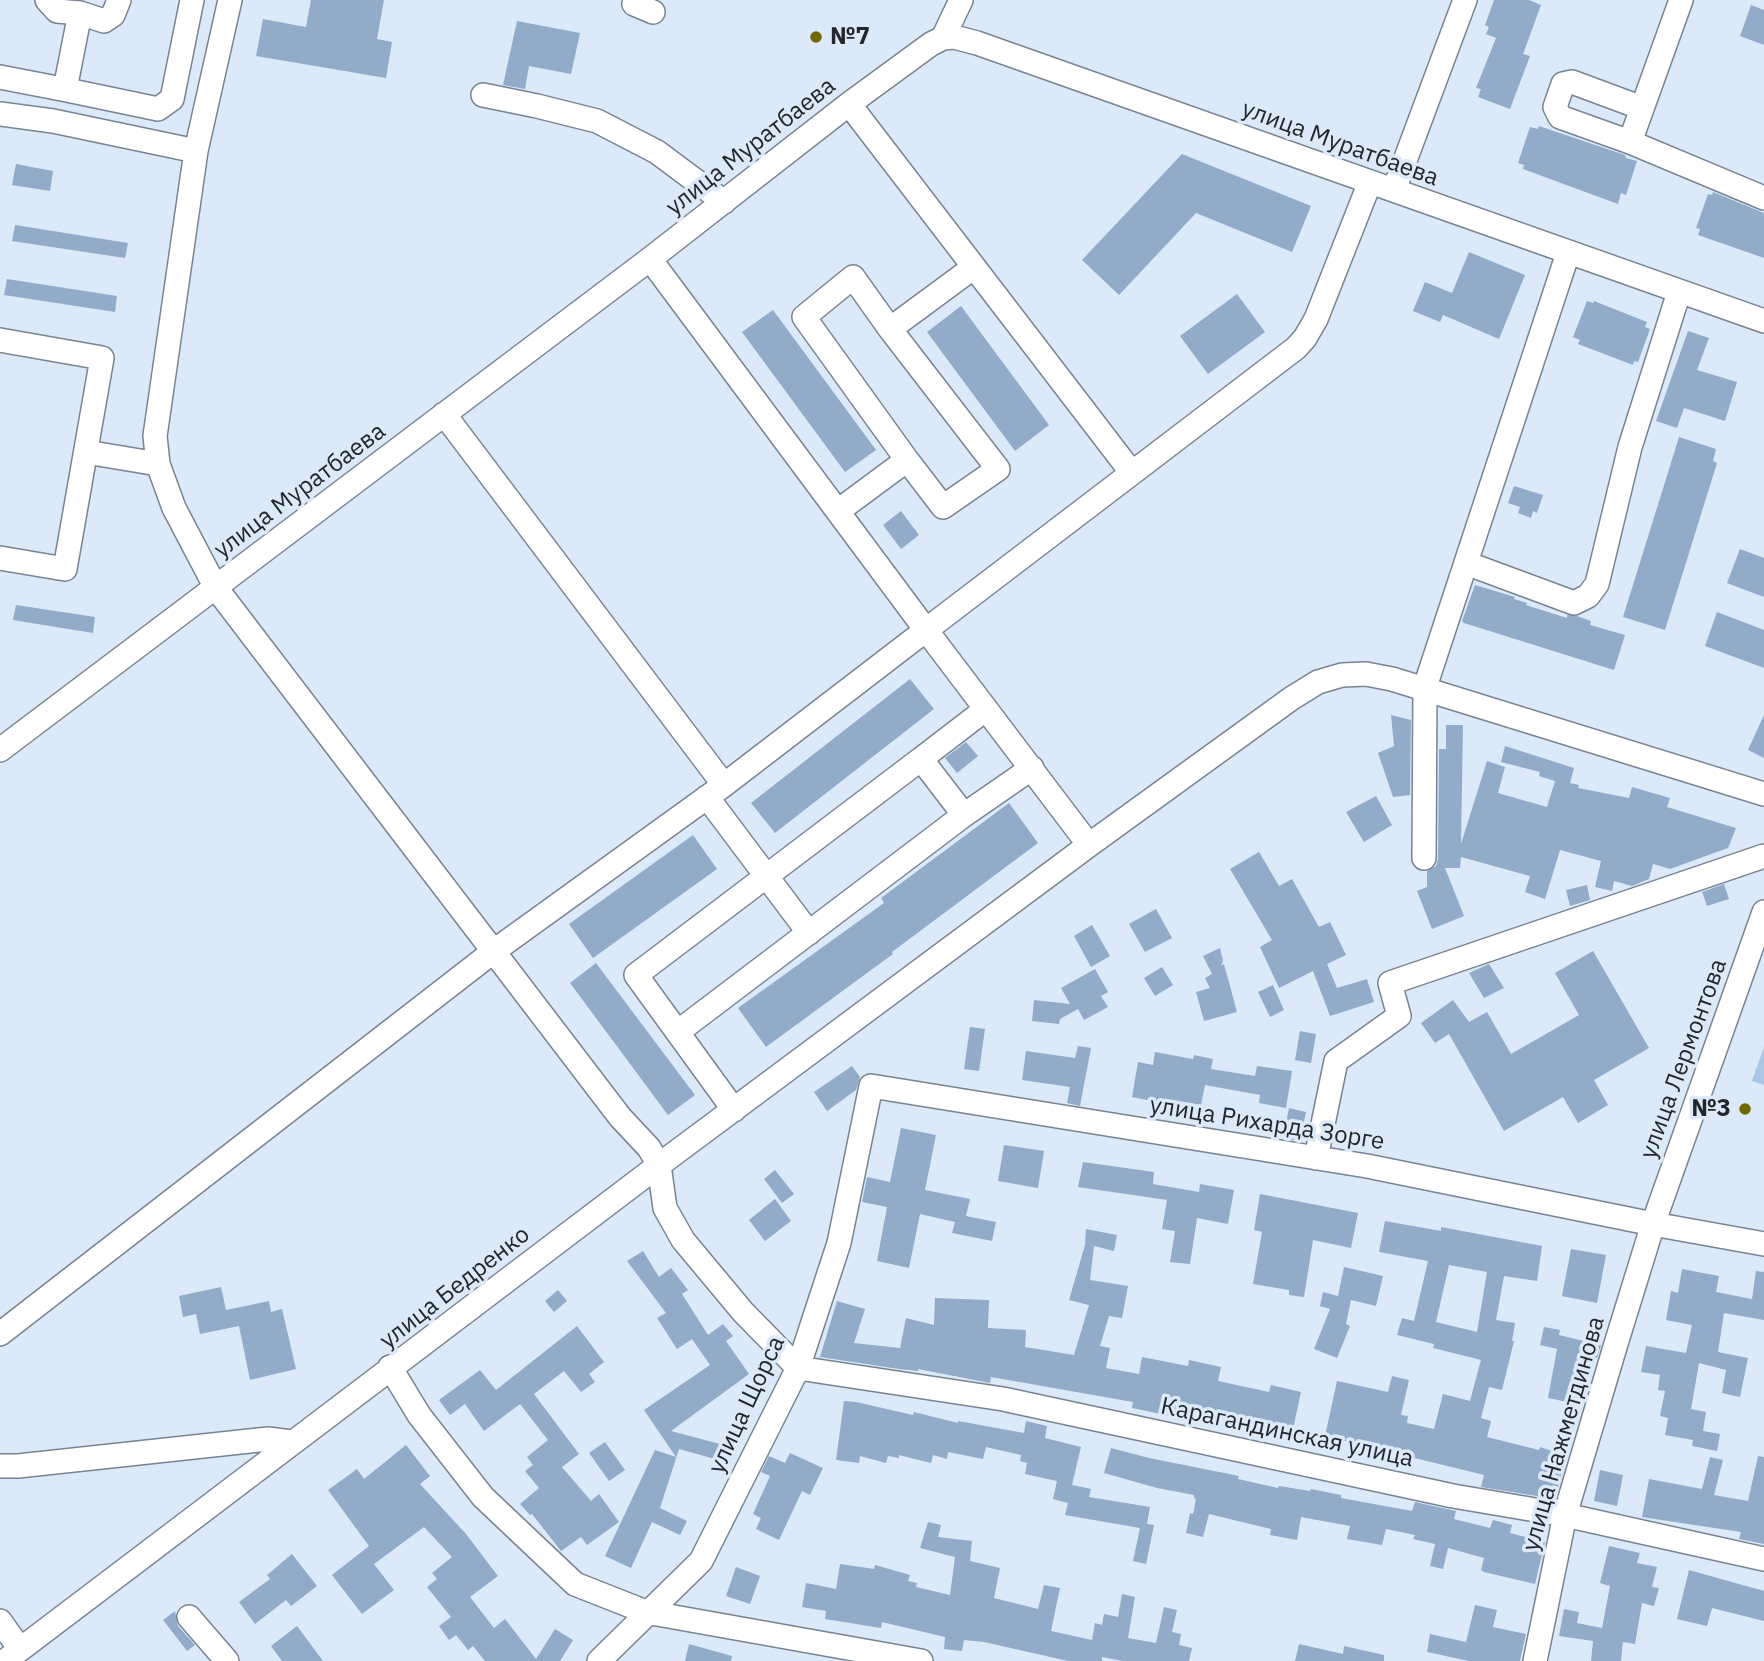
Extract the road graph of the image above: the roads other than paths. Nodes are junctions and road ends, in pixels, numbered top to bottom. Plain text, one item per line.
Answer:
1 (47, 0) edge
2 (119, 0) edge
3 (192, 0) edge
4 (230, 0) edge
5 (961, 0) edge
6 (1465, 0) edge
7 (1681, 0) edge
8 (80, 13) junction
9 (943, 38) junction
10 (0, 77) edge
11 (67, 90) junction
12 (483, 96) dead end
13 (849, 104) junction
14 (1642, 108) junction
15 (0, 114) edge
16 (1630, 142) junction
17 (196, 151) junction
18 (1370, 182) junction
19 (1394, 190) junction
20 (1764, 198) edge
21 (723, 202) junction
22 (1568, 253) junction
23 (650, 259) junction
24 (974, 267) junction
25 (1679, 292) junction
26 (1764, 321) edge
27 (890, 329) junction
28 (0, 340) edge
29 (444, 414) junction
30 (86, 452) junction
31 (907, 460) junction
32 (158, 464) junction
33 (1132, 473) junction
34 (838, 511) junction
35 (0, 558) edge
36 (1466, 564) junction
37 (216, 588) junction
38 (926, 630) junction
39 (1425, 687) junction
40 (986, 709) junction
41 (0, 750) edge
42 (922, 759) junction
43 (1032, 768) junction
44 (715, 791) junction
45 (1764, 794) edge
46 (964, 816) junction
47 (1089, 845) junction
48 (1764, 856) edge
49 (1424, 858) dead end
50 (766, 876) junction
51 (1764, 912) edge
52 (809, 933) junction
53 (495, 951) junction
54 (679, 1031) junction
55 (871, 1086) joint
56 (734, 1110) junction
57 (1316, 1158) junction
58 (659, 1165) junction
59 (1653, 1224) junction
60 (1764, 1244) edge
61 (0, 1334) edge
62 (390, 1367) junction
63 (798, 1368) junction
64 (291, 1443) junction
65 (0, 1466) edge
66 (1564, 1516) junction
67 (1764, 1559) edge
68 (646, 1612) junction
69 (190, 1617) dead end
70 (0, 1621) edge
71 (13, 1655) edge
72 (227, 1661) edge
73 (599, 1661) edge
74 (921, 1661) edge
75 (1535, 1661) edge

1 - 8 street
2 - 8 street
3 - 11 street
4 - 17 street
5 - 9 street
6 - 19 street
7 - 14 street
8 - 11 street
9 - 13 street, улица Муратбаева
9 - 18 street, улица Муратбаева
10 - 11 street
12 - 21 street
13 - 21 street, улица Муратбаева
13 - 24 street
14 - 16 street
14 - 16 street
15 - 17 street
16 - 20 street
17 - 32 street
18 - 19 street, улица Муратбаева
18 - 33 street
19 - 22 street, улица Муратбаева
21 - 23 street, улица Муратбаева
22 - 25 street, улица Муратбаева
22 - 36 street
23 - 29 street, улица Муратбаева
23 - 34 street
24 - 27 street
24 - 33 street
25 - 26 street, улица Муратбаева
25 - 36 street
27 - 31 street
27 - 31 street
28 - 30 street
29 - 37 street, улица Муратбаева
29 - 44 street
30 - 32 street
30 - 35 street
31 - 34 street
32 - 37 street
33 - 38 street
34 - 38 street
36 - 39 street
37 - 41 street, улица Муратбаева
37 - 53 street
38 - 40 street
38 - 44 street
39 - 45 street, улица Бедренко
39 - 47 street, улица Бедренко
39 - 49 street
40 - 42 street
40 - 43 street
42 - 46 street
42 - 50 street
43 - 46 street
43 - 47 street
44 - 50 street
44 - 53 street
46 - 52 street
47 - 56 street, улица Бедренко
48 - 57 street
50 - 52 street
50 - 54 street
51 - 59 street, улица Лермонтова
52 - 54 street
53 - 58 street
53 - 61 street
54 - 56 street
55 - 57 street, улица Рихарда Зорге
55 - 63 street, улица Щорса
56 - 58 street, улица Бедренко
57 - 59 street, улица Рихарда Зорге
58 - 62 street, улица Бедренко
58 - 63 street
59 - 60 street, улица Рихарда Зорге
59 - 66 street, улица Нажметдинова
62 - 64 street
62 - 68 street, улица Бедренко
63 - 66 street, Карагандинская улица
63 - 68 street, улица Щорса
64 - 65 street
64 - 71 street
66 - 67 street, Карагандинская улица
66 - 75 street, улица Нажметдинова
68 - 73 street, улица Щорса
68 - 74 street, улица Бедренко
69 - 72 street
70 - 71 street

